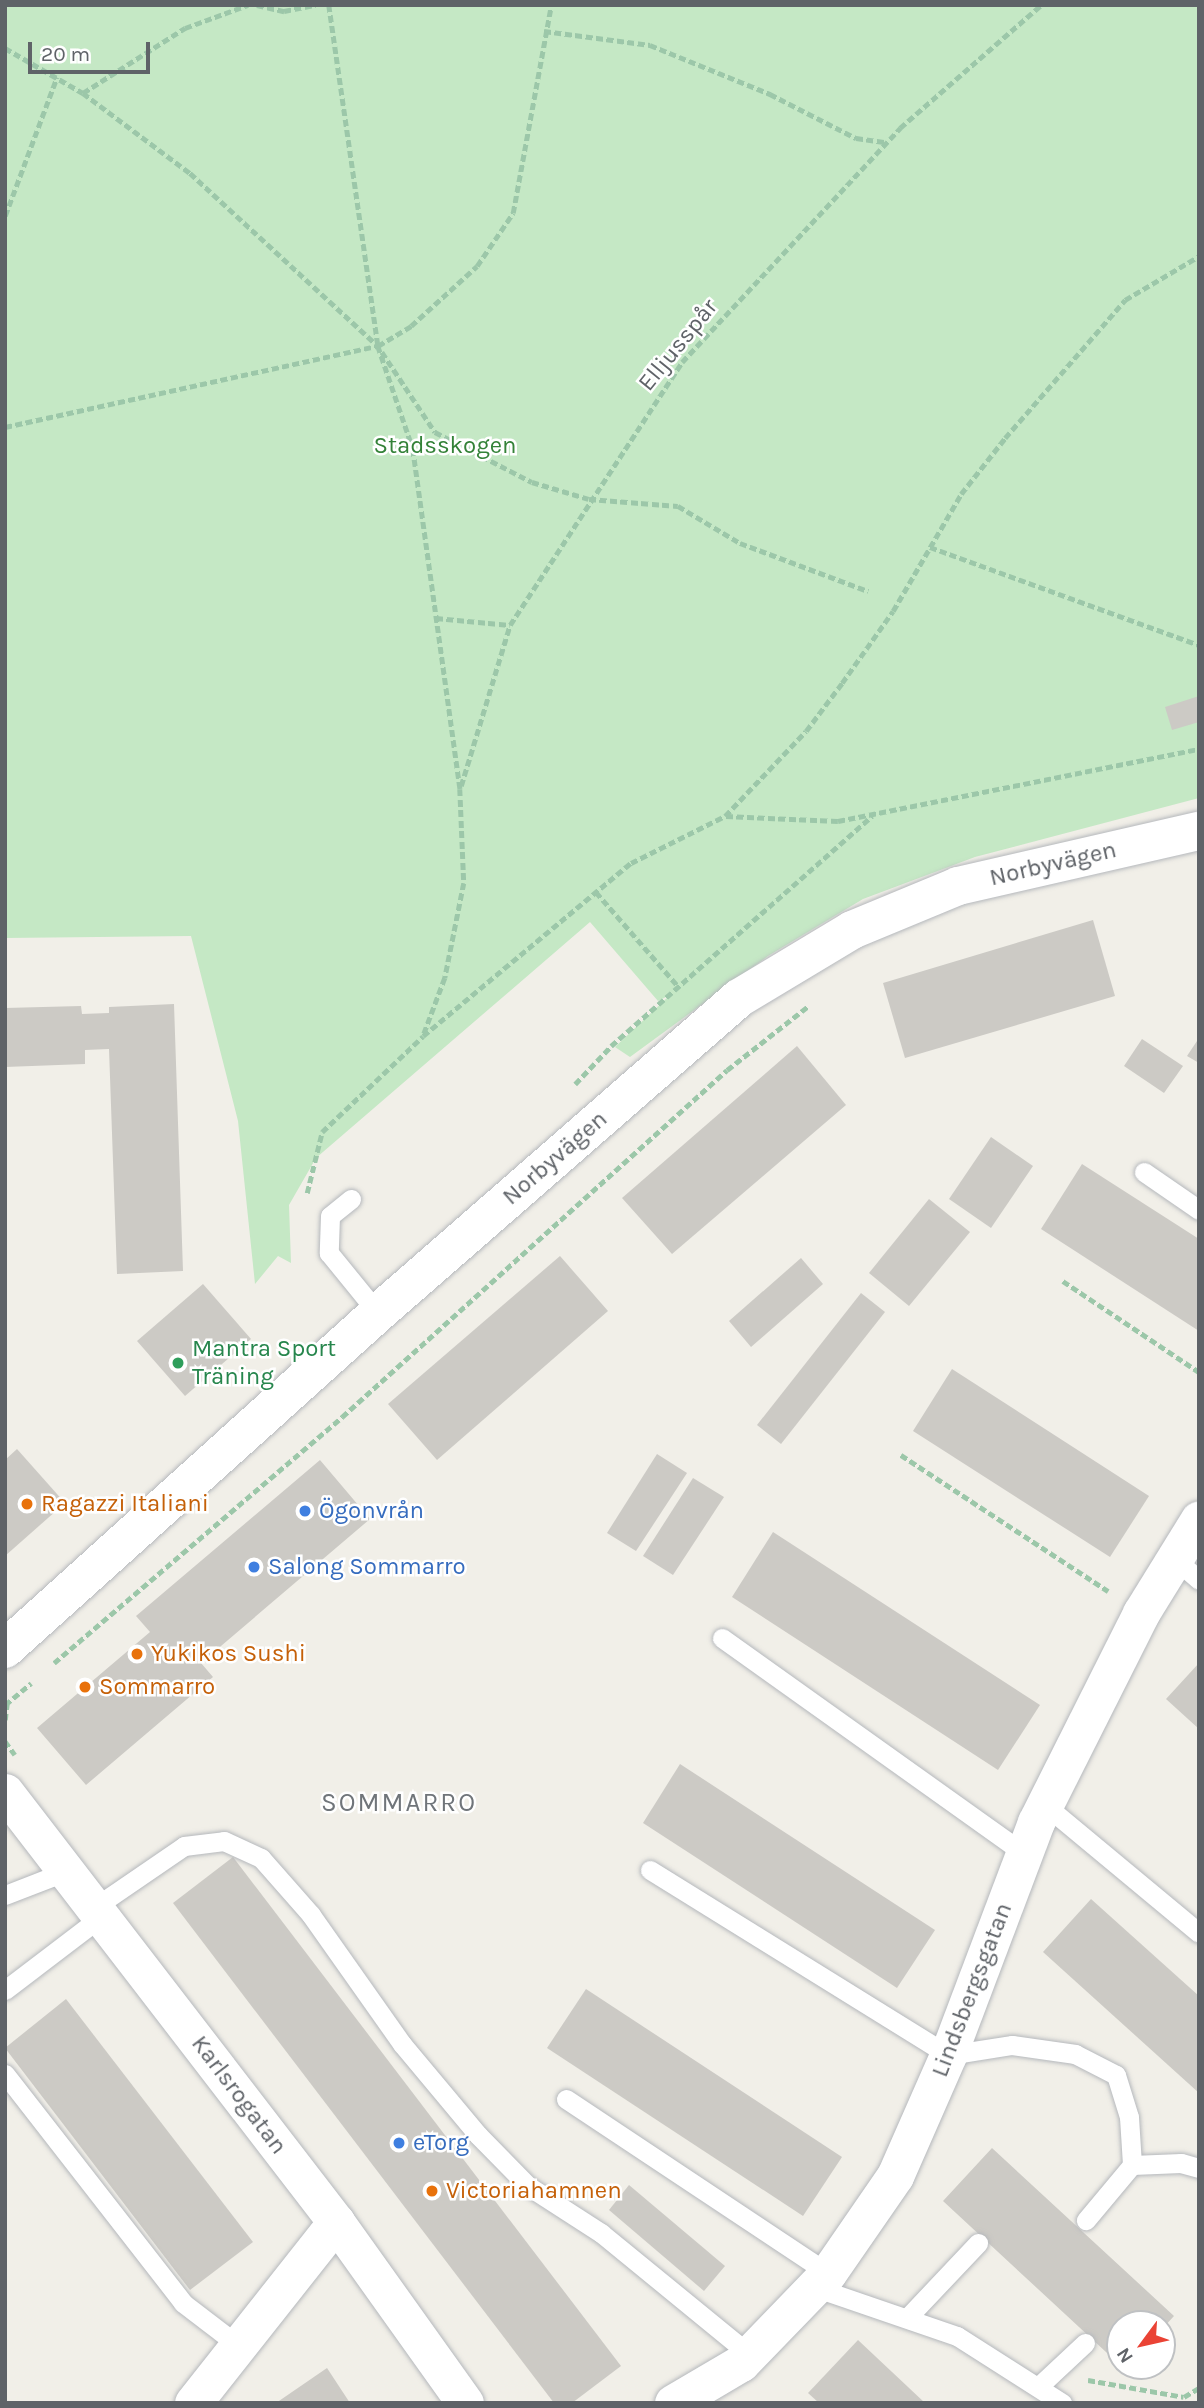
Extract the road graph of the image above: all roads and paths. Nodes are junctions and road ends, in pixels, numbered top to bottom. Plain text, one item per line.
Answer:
1 (248, 5) edge
2 (257, 5) edge
3 (315, 5) edge
4 (329, 5) edge
5 (551, 5) edge
6 (1041, 5) edge
7 (544, 31) junction
8 (5, 48) edge
9 (57, 77) junction
10 (83, 93) junction
11 (887, 142) junction
12 (5, 216) edge
13 (1199, 256) edge
14 (378, 346) junction
15 (5, 427) edge
16 (589, 499) junction
17 (930, 547) junction
18 (868, 591) dead end
19 (436, 618) junction
20 (510, 625) junction
21 (1199, 645) edge
22 (1199, 749) edge
23 (460, 789) junction
24 (873, 815) junction
25 (725, 816) junction
26 (1199, 831) edge
27 (596, 892) junction
28 (678, 986) junction
29 (817, 999) dead end
30 (423, 1036) junction
31 (567, 1091) dead end
32 (1144, 1172) dead end
33 (351, 1199) dead end
34 (305, 1202) dead end
35 (1199, 1210) edge
36 (1063, 1282) dead end
37 (377, 1313) junction
38 (1199, 1372) edge
39 (901, 1455) dead end
40 (1199, 1520) edge
41 (1187, 1569) edge
42 (1141, 1613) junction
43 (722, 1638) dead end
44 (5, 1649) edge
45 (47, 1669) dead end
46 (37, 1678) dead end
47 (6, 1703) edge
48 (5, 1720) edge
49 (5, 1792) edge
50 (1045, 1805) junction
51 (1025, 1854) junction
52 (650, 1870) dead end
53 (68, 1871) junction
54 (5, 1895) edge
55 (98, 1912) junction
56 (1199, 1933) edge
57 (5, 1990) edge
58 (948, 2055) junction
59 (5, 2074) edge
60 (566, 2099) dead end
61 (1132, 2165) junction
62 (1199, 2168) edge
63 (1086, 2220) dead end
64 (336, 2222) junction
65 (978, 2243) dead end
66 (821, 2280) junction
67 (908, 2317) junction
68 (1085, 2343) dead end
69 (238, 2345) junction
70 (749, 2354) junction
71 (1055, 2371) junction
72 (1039, 2386) junction
73 (1199, 2388) edge
74 (683, 2400) edge
75 (193, 2403) edge
76 (465, 2403) edge
77 (1062, 2403) edge

1 - 10 path
2 - 3 path
4 - 14 path
5 - 7 path
6 - 11 path, Elljusspår
7 - 11 path
7 - 14 path
8 - 9 path
9 - 10 path
9 - 12 path
10 - 14 path
11 - 16 path, Elljusspår
13 - 17 path
14 - 15 path
14 - 16 path
14 - 19 path
16 - 18 path
16 - 20 path, Elljusspår
17 - 21 path
17 - 25 path
19 - 20 path
19 - 23 path
20 - 23 path, Elljusspår
22 - 24 path
23 - 30 path
24 - 25 path
24 - 28 path
25 - 27 path
26 - 37 street, Norbyvägen
27 - 28 path
27 - 30 path
28 - 31 path
29 - 45 path
30 - 34 path
32 - 35 lane
33 - 37 lane
36 - 38 path
37 - 44 street, Norbyvägen
39 - 42 path
40 - 41 street, Lindsbergsgatan
41 - 42 street, Lindsbergsgatan
42 - 50 street, Lindsbergsgatan
43 - 51 lane
46 - 47 path
47 - 48 path
49 - 53 street, Karlsrogatan
50 - 51 street, Lindsbergsgatan
50 - 56 lane
51 - 58 street, Lindsbergsgatan
52 - 58 lane
53 - 54 lane
53 - 55 street, Karlsrogatan
55 - 57 lane
55 - 64 street, Karlsrogatan
55 - 70 lane
58 - 61 lane
58 - 66 street, Lindsbergsgatan
59 - 69 lane
60 - 66 lane
61 - 62 lane
61 - 63 lane
64 - 69 street
64 - 76 street, Karlsrogatan
65 - 67 lane
66 - 67 lane
66 - 70 street, Lindsbergsgatan
67 - 72 lane
68 - 71 lane
69 - 75 street
70 - 74 street, Lindsbergsgatan
71 - 72 lane
71 - 73 path
72 - 77 lane

